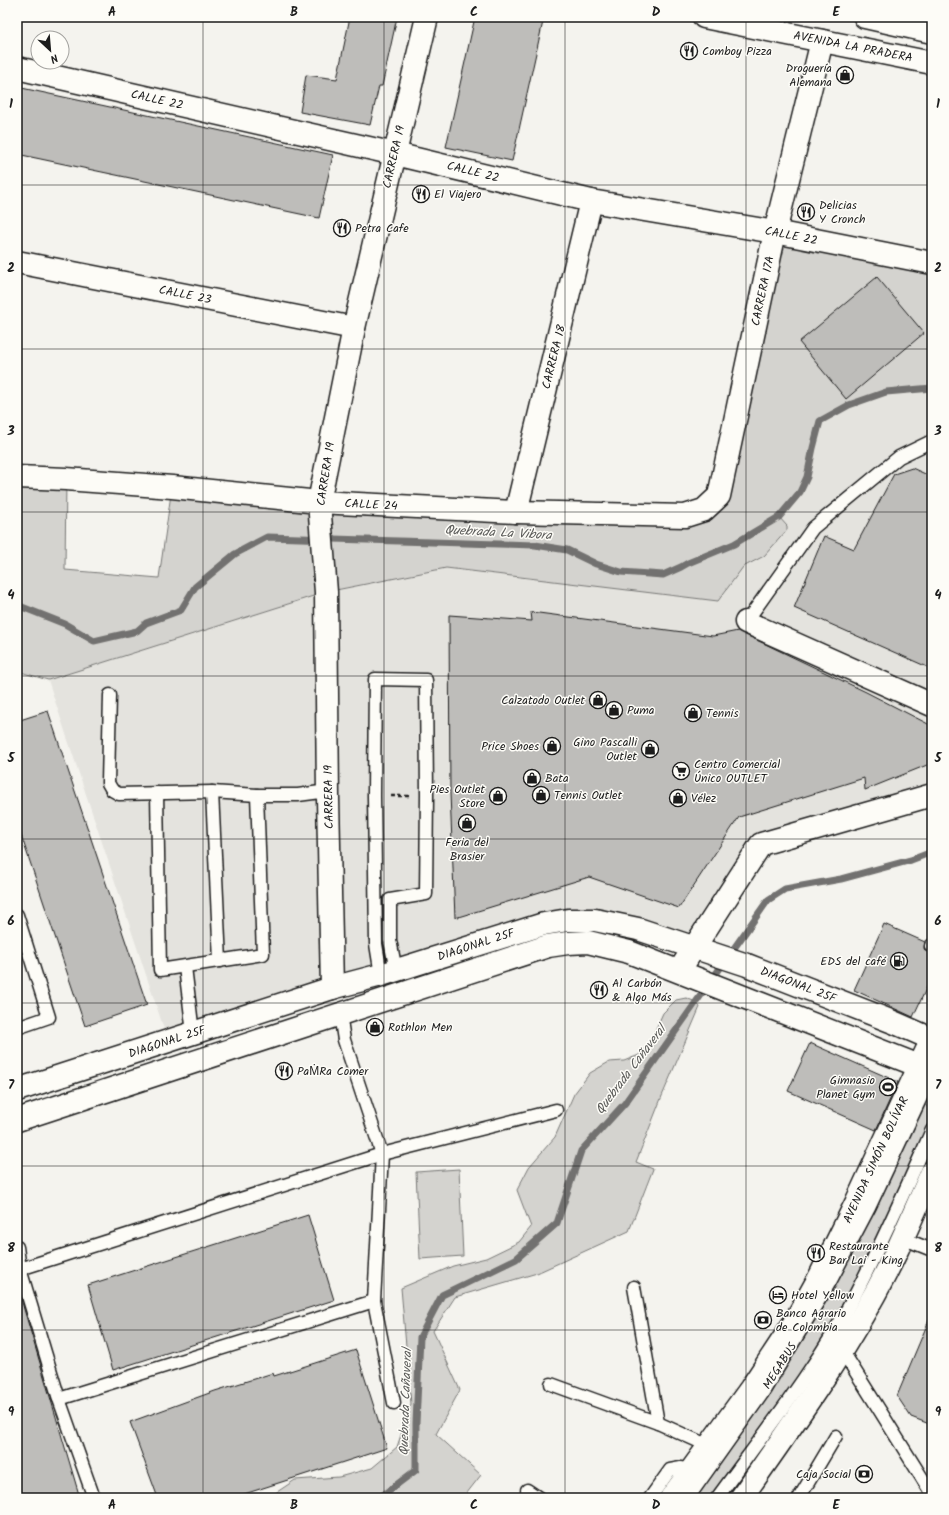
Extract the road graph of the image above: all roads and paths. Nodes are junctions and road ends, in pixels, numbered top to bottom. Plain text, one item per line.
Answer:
1 (427, 17) edge
2 (704, 17) edge
3 (865, 17) edge
4 (932, 32) edge
5 (822, 41) junction
6 (932, 64) edge
7 (17, 68) edge
8 (395, 154) junction
9 (592, 201) junction
10 (775, 232) junction
11 (17, 262) edge
12 (932, 262) edge
13 (354, 328) junction
14 (932, 441) edge
15 (17, 477) edge
16 (719, 496) joint
17 (319, 502) junction
18 (516, 512) junction
19 (746, 622) joint
20 (110, 695) dead end
21 (932, 705) edge
22 (328, 791) junction
23 (212, 792) junction
24 (157, 793) junction
25 (257, 795) junction
26 (932, 795) edge
27 (17, 915) edge
28 (702, 949) junction
29 (220, 961) junction
30 (185, 967) junction
31 (388, 973) junction
32 (688, 975) junction
33 (332, 988) junction
34 (340, 1014) junction
35 (17, 1028) edge
36 (193, 1033) junction
37 (932, 1039) edge
38 (928, 1071) edge
39 (17, 1090) edge
40 (556, 1110) dead end
41 (17, 1120) edge
42 (932, 1130) edge
43 (382, 1154) junction
44 (932, 1172) edge
45 (902, 1238) junction
46 (17, 1247) edge
47 (932, 1250) edge
48 (20, 1269) junction
49 (634, 1287) dead end
50 (374, 1301) junction
51 (842, 1350) junction
52 (551, 1384) dead end
53 (59, 1399) junction
54 (394, 1403) dead end
55 (658, 1423) junction
56 (836, 1436) dead end
57 (709, 1446) junction
58 (690, 1472) junction
59 (527, 1490) dead end
60 (932, 1494) edge
61 (94, 1498) edge
62 (539, 1498) edge
63 (650, 1498) edge
64 (671, 1498) edge
65 (688, 1498) edge
66 (717, 1498) edge
67 (741, 1498) edge
68 (799, 1498) edge

1 - 8 street, CARRERA 19
2 - 5 street, AVENIDA LA PRADERA
3 - 4 street
5 - 6 street, AVENIDA LA PRADERA
5 - 10 street, CARRERA 17A
7 - 8 street, CALLE 22
8 - 9 street, CALLE 22
8 - 13 street, CARRERA 19
9 - 10 street, CALLE 22
9 - 18 street, CARRERA 18
10 - 12 street, CALLE 22
10 - 16 street, CARRERA 17A
11 - 13 street, CALLE 23
13 - 17 street, CARRERA 19
14 - 19 lane
15 - 17 street, CALLE 24
16 - 18 street, CALLE 24
17 - 18 street, CALLE 24
17 - 22 street, CARRERA 19
19 - 21 street
20 - 24 lane
22 - 25 lane
22 - 33 street, CARRERA 19
23 - 24 lane
23 - 25 lane
23 - 29 lane
24 - 30 lane
25 - 29 lane
26 - 28 street
27 - 35 lane
28 - 31 street, DIAGONAL 25F
28 - 32 street
28 - 37 street, DIAGONAL 25F
29 - 30 lane
30 - 36 lane
31 - 31 lane
31 - 33 street, DIAGONAL 25F
32 - 34 street, DIAGONAL 25F
32 - 38 street, DIAGONAL 25F
33 - 34 street
33 - 36 street, DIAGONAL 25F
34 - 41 street, DIAGONAL 25F
34 - 43 lane
36 - 39 street, DIAGONAL 25F
37 - 38 street, AVENIDA SIMÓN BOLÍVAR
38 - 57 street, AVENIDA SIMÓN BOLÍVAR
38 - 65 lane, MEGABUS
40 - 43 lane
42 - 66 lane, MEGABUS
43 - 48 lane
43 - 50 lane
44 - 45 street
45 - 47 lane
45 - 51 street
46 - 48 lane
48 - 53 lane
49 - 55 lane
50 - 53 lane
50 - 54 lane
51 - 60 lane
51 - 67 street
52 - 55 lane
53 - 61 lane
55 - 57 lane
56 - 68 lane
57 - 58 street, AVENIDA SIMÓN BOLÍVAR
58 - 63 lane
58 - 64 street, AVENIDA SIMÓN BOLÍVAR
59 - 62 lane

